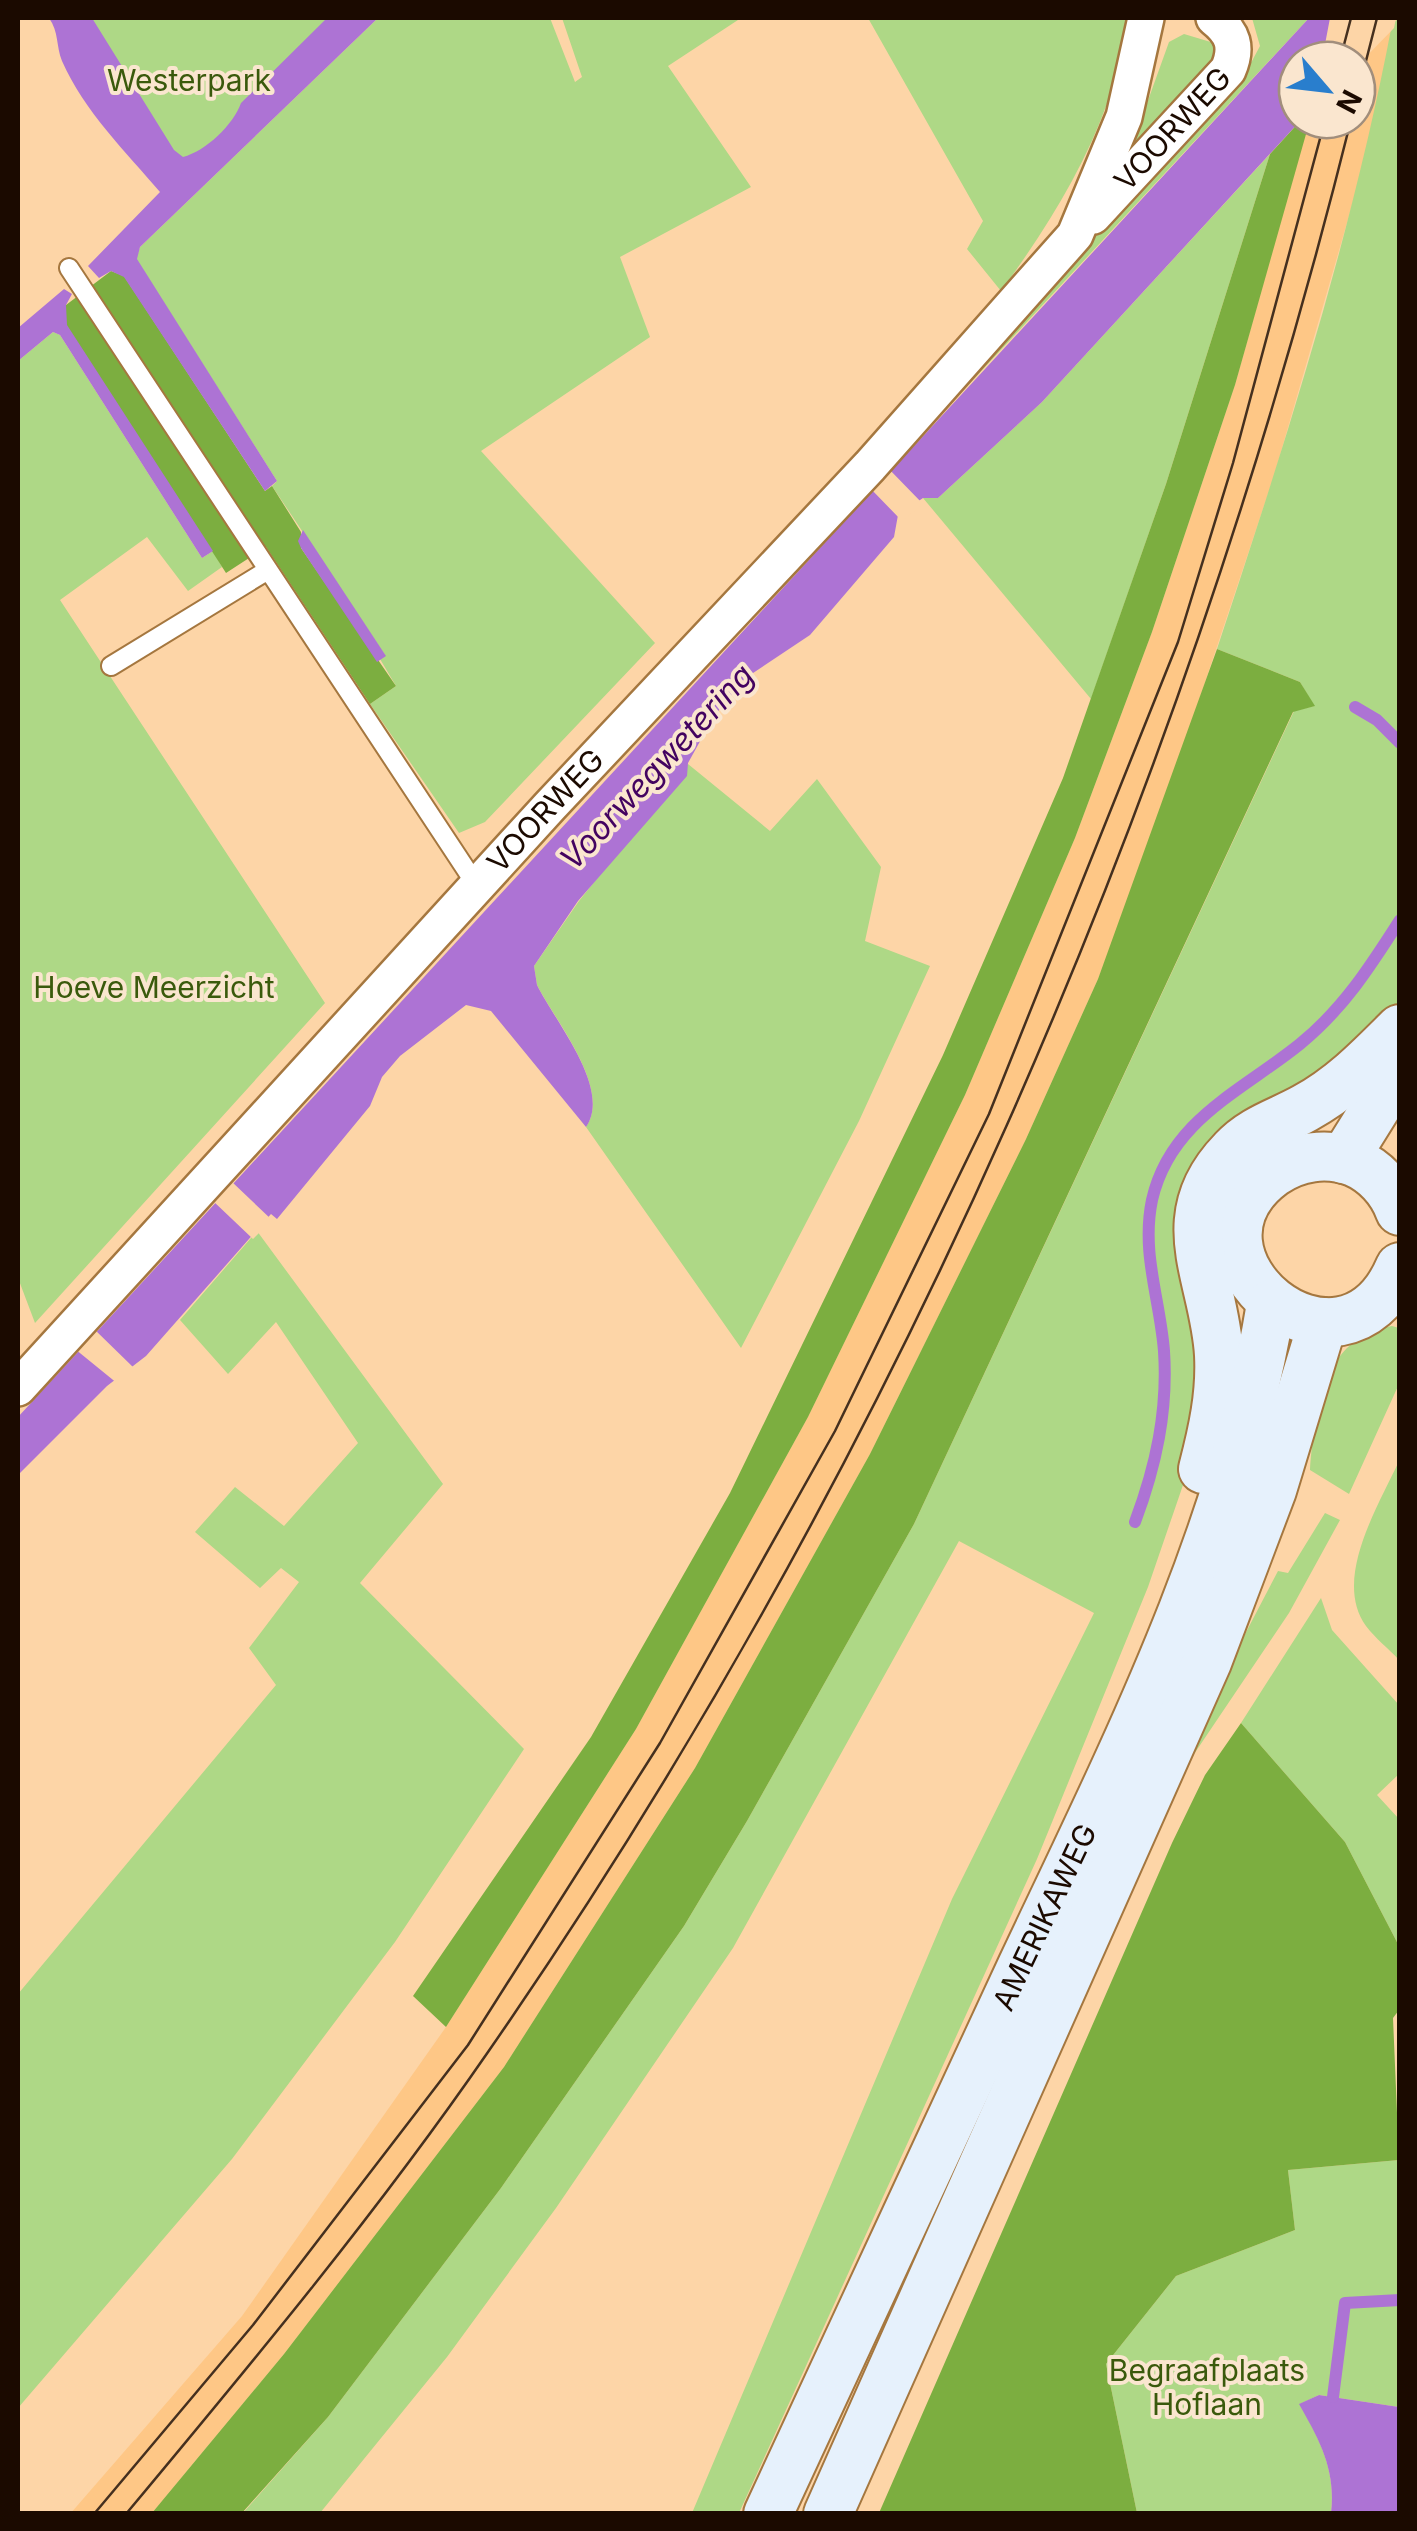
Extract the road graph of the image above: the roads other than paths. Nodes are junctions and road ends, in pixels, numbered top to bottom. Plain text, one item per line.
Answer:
1 (1146, 18) edge
2 (1214, 18) edge
3 (1075, 236) junction
4 (68, 268) dead end
5 (268, 570) junction
6 (111, 666) dead end
7 (477, 886) junction
8 (1400, 1029) edge
9 (1400, 1069) edge
10 (1344, 1159) junction
11 (1395, 1187) edge
12 (1394, 1289) edge
13 (1271, 1304) junction
14 (1324, 1322) junction
15 (18, 1388) edge
16 (1030, 1950) junction
17 (768, 2514) edge
18 (828, 2514) edge

1 - 3 street, VOORWEG
2 - 3 street, VOORWEG
3 - 7 street, VOORWEG
4 - 5 lane
5 - 6 lane
5 - 7 lane
7 - 15 street, VOORWEG
8 - 16 main road
9 - 10 main road
10 - 11 main road
10 - 13 main road
12 - 14 main road
13 - 14 main road
13 - 16 main road, AMERIKAWEG
14 - 18 main road, AMERIKAWEG
16 - 17 main road, AMERIKAWEG

